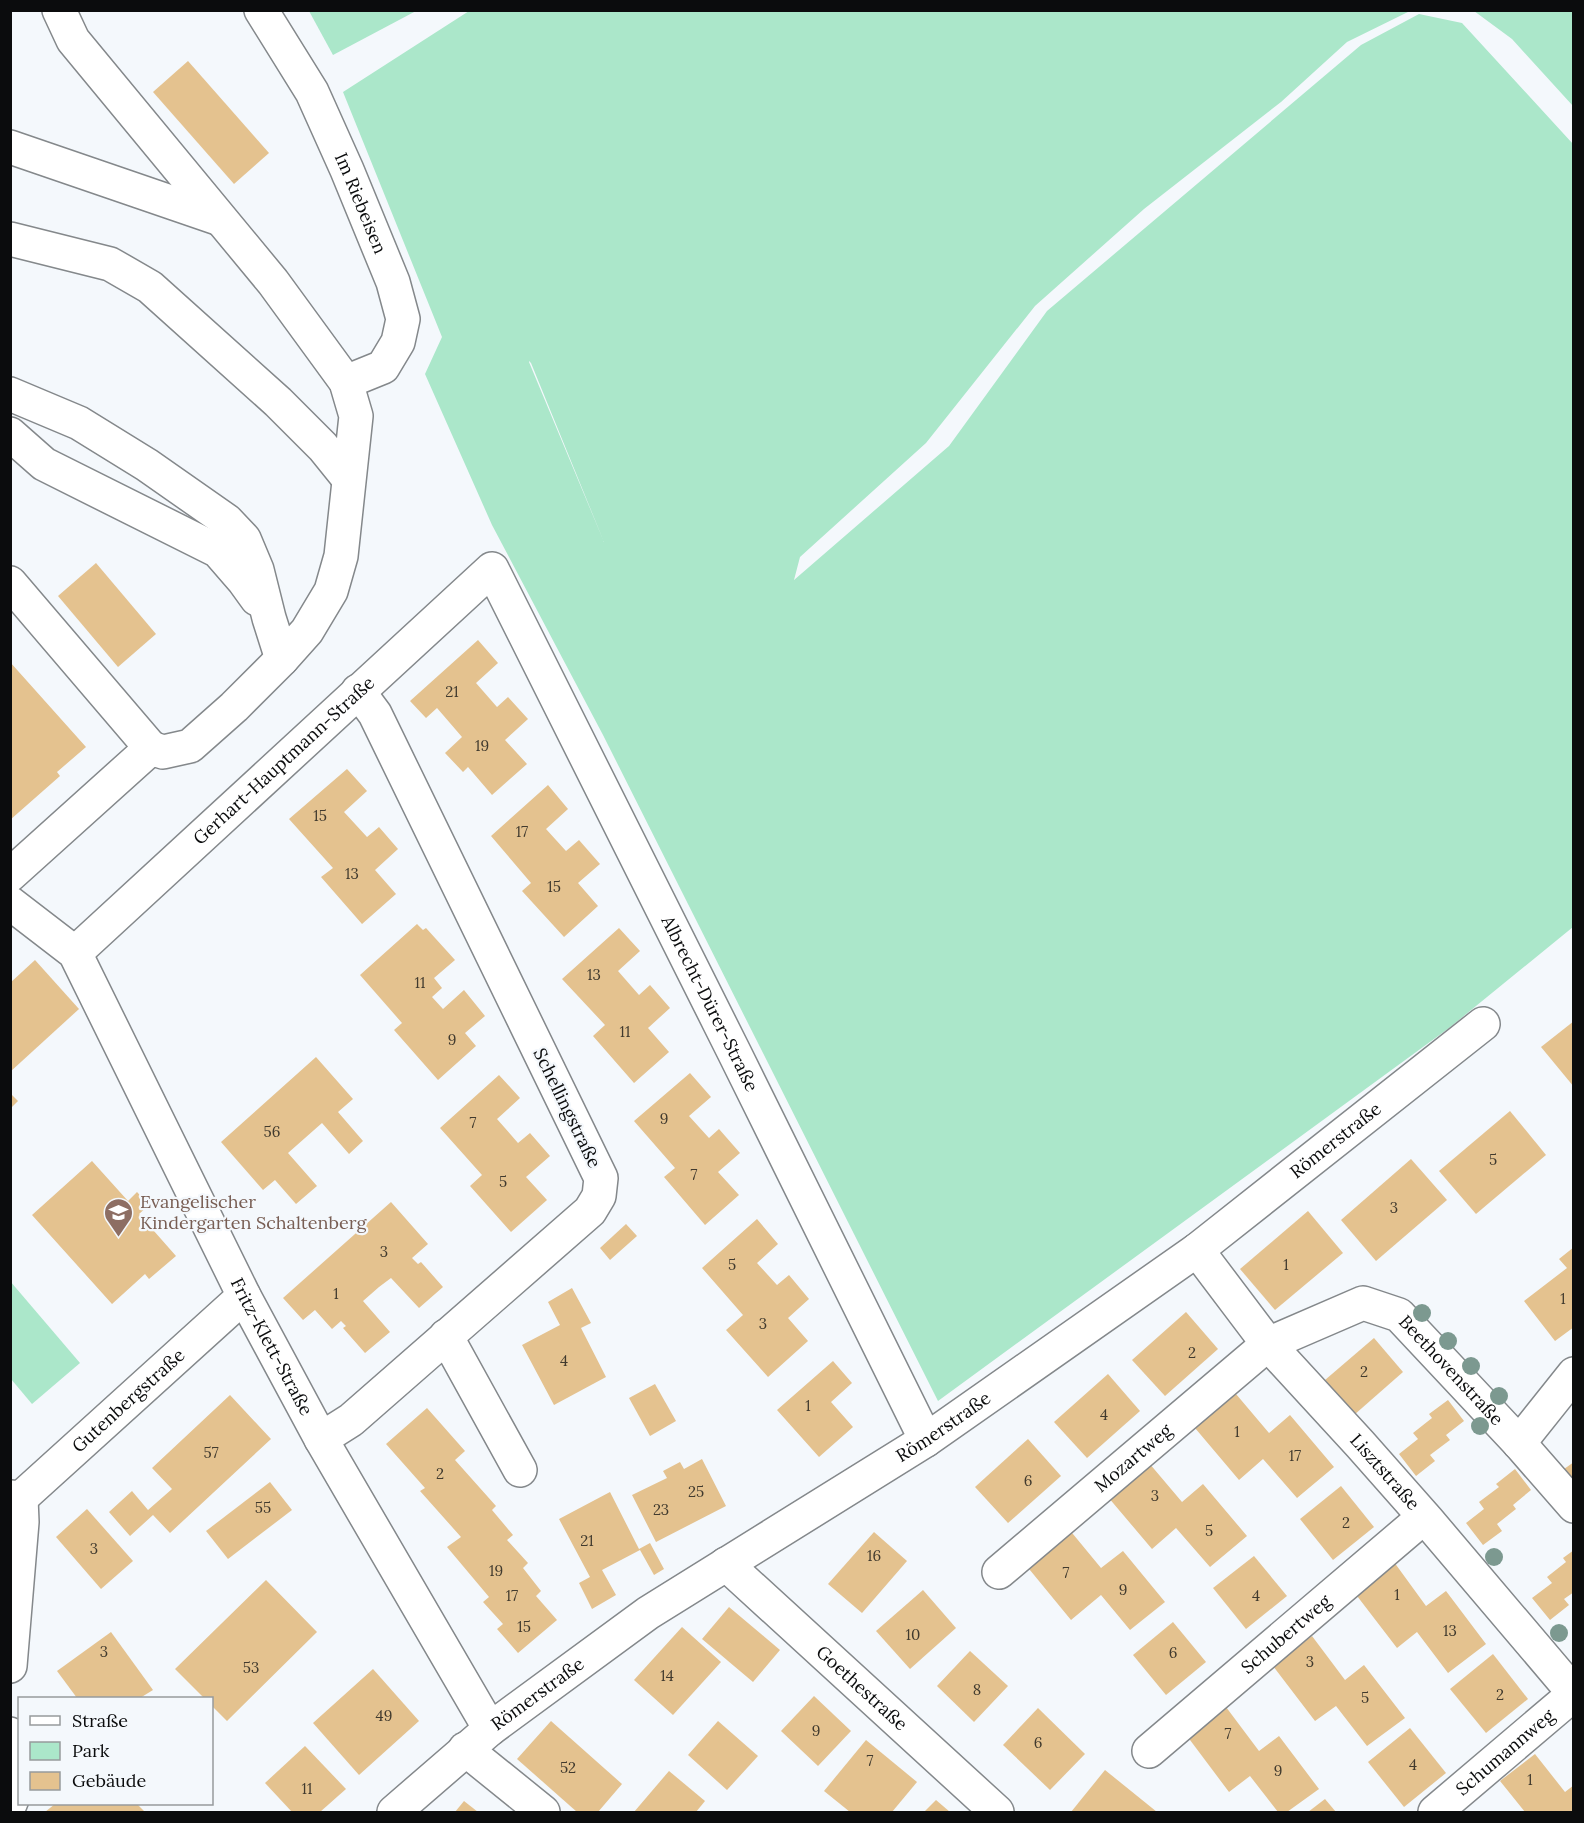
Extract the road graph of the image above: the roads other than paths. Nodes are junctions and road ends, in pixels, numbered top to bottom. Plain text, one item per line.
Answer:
1 (59, 10) edge
2 (261, 10) edge
3 (10, 147) edge
4 (220, 219) junction
5 (10, 239) edge
6 (346, 382) junction
7 (10, 394) edge
8 (10, 434) edge
9 (348, 478) junction
10 (492, 569) joint
11 (10, 583) edge
12 (269, 618) junction
13 (282, 658) junction
14 (358, 691) junction
15 (151, 748) junction
16 (10, 875) edge
17 (10, 903) edge
18 (75, 952) junction
19 (1483, 1024) dead end
20 (1197, 1250) junction
21 (244, 1296) junction
22 (446, 1336) junction
23 (1268, 1344) junction
24 (1574, 1374) edge
25 (321, 1439) junction
26 (926, 1440) junction
27 (1519, 1443) junction
28 (520, 1470) dead end
29 (16, 1497) edge
30 (1574, 1506) edge
31 (1424, 1516) junction
32 (726, 1564) junction
33 (999, 1572) dead end
34 (10, 1666) edge
35 (1574, 1694) edge
36 (10, 1734) edge
37 (478, 1739) junction
38 (18, 1748) edge
39 (1149, 1751) dead end
40 (18, 1784) edge
41 (10, 1803) edge
42 (394, 1812) edge
43 (543, 1812) edge
44 (997, 1812) edge
45 (1435, 1812) edge

1 - 4 street
2 - 6 street, Im Riebeisen
3 - 4 street
4 - 6 street
5 - 9 street
6 - 9 street
7 - 12 street
8 - 12 street
9 - 13 street
10 - 14 street, Gerhart-Hauptmann-Straße
10 - 26 street, Albrecht-Dürer-Straße
11 - 15 street
12 - 13 street
13 - 15 street
14 - 18 street, Gerhart-Hauptmann-Straße
14 - 22 street, Schellingstraße
15 - 16 street
17 - 18 street
18 - 21 street, Fritz-Klett-Straße
19 - 20 street, Römerstraße
20 - 23 street, Lisztstraße
20 - 26 street, Römerstraße
21 - 25 street, Fritz-Klett-Straße
21 - 29 street, Gutenbergstraße
22 - 25 street, Schellingstraße
22 - 28 street
23 - 27 street, Beethovenstraße
23 - 31 street, Lisztstraße
23 - 33 street, Mozartweg
24 - 27 street
25 - 37 street, Fritz-Klett-Straße
26 - 32 street, Römerstraße
27 - 30 street, Beethovenstraße
29 - 34 street
31 - 35 street, Lisztstraße
31 - 39 street, Schubertweg
32 - 37 street, Römerstraße
32 - 44 street, Goethestraße
35 - 45 street, Schumannweg
36 - 38 street
37 - 42 street, Römerstraße
37 - 43 street, Fritz-Klett-Straße
40 - 41 street

